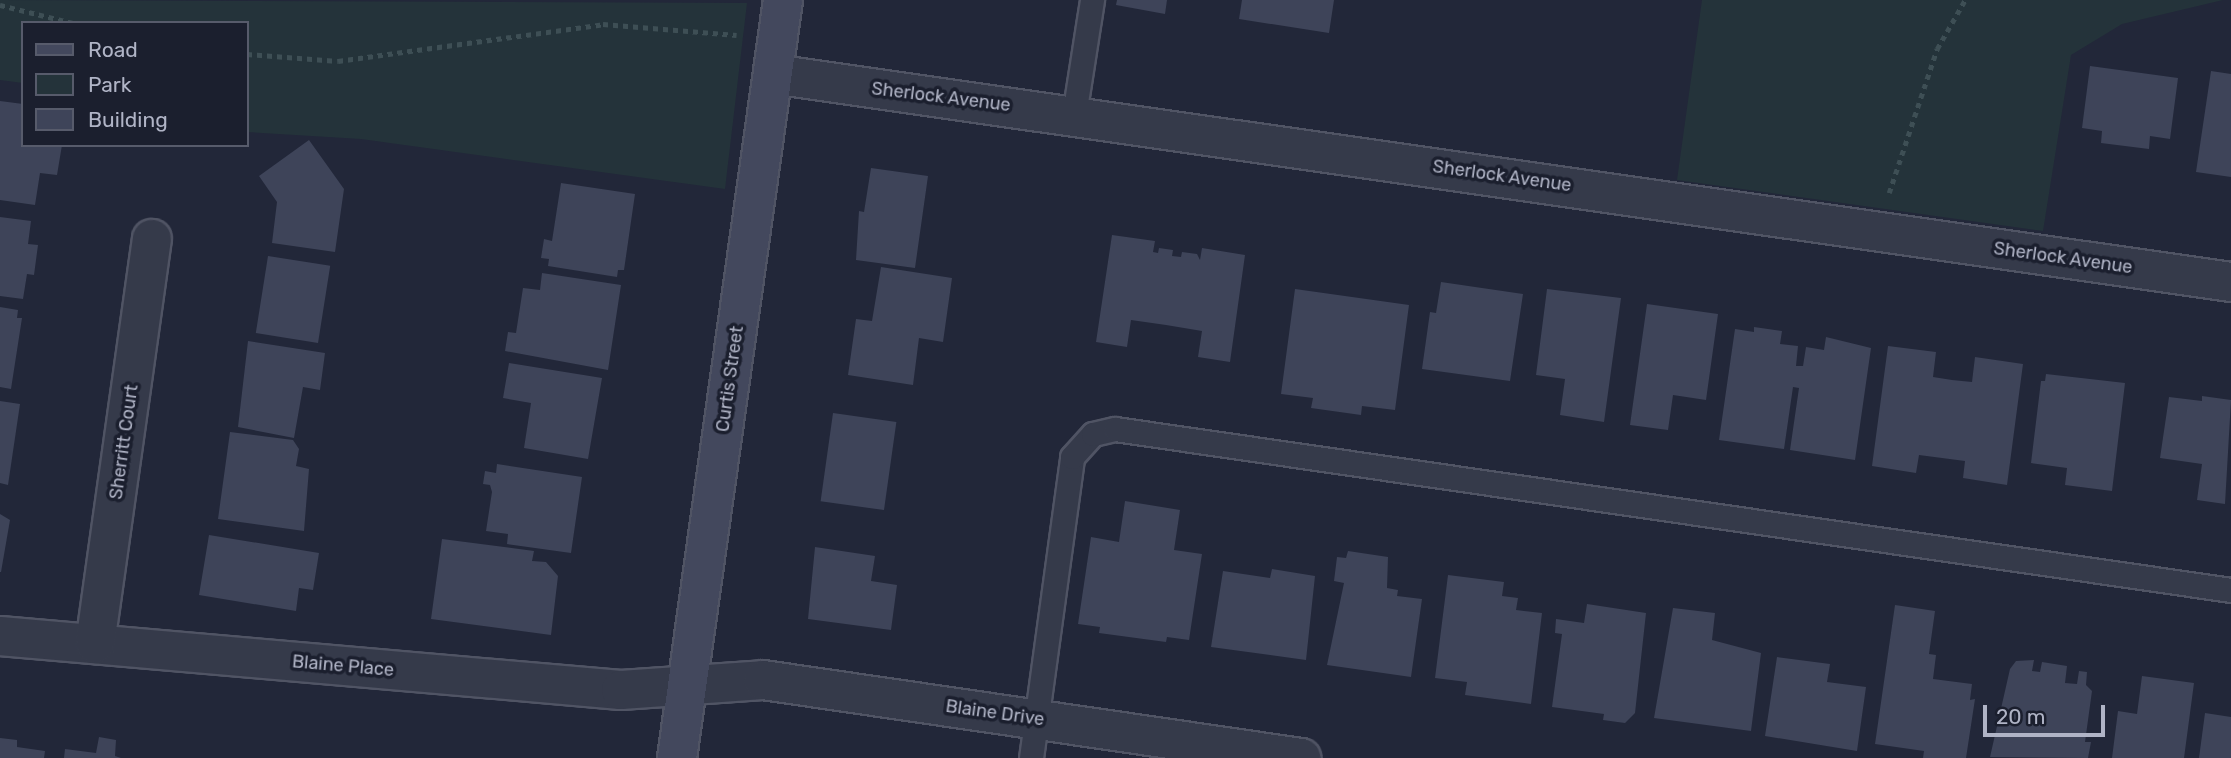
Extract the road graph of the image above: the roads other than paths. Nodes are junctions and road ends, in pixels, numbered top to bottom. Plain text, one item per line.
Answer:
1 (783, 0) edge
2 (1092, 0) edge
3 (773, 74) junction
4 (1074, 114) junction
5 (152, 239) dead end
6 (2231, 282) edge
7 (2231, 590) edge
8 (0, 636) edge
9 (95, 644) junction
10 (687, 685) junction
11 (1037, 719) junction
12 (677, 758) edge
13 (1031, 758) edge
14 (1301, 758) edge

1 - 3 street, Curtis Street
2 - 4 lane
3 - 4 street, Sherlock Avenue
3 - 10 street, Curtis Street
4 - 6 street, Sherlock Avenue
5 - 9 street, Sherritt Court
7 - 11 lane
8 - 9 street, Blaine Place
9 - 10 street, Blaine Place
10 - 11 street, Blaine Drive
10 - 12 street, Curtis Street
11 - 13 lane
11 - 14 street, Blaine Drive

